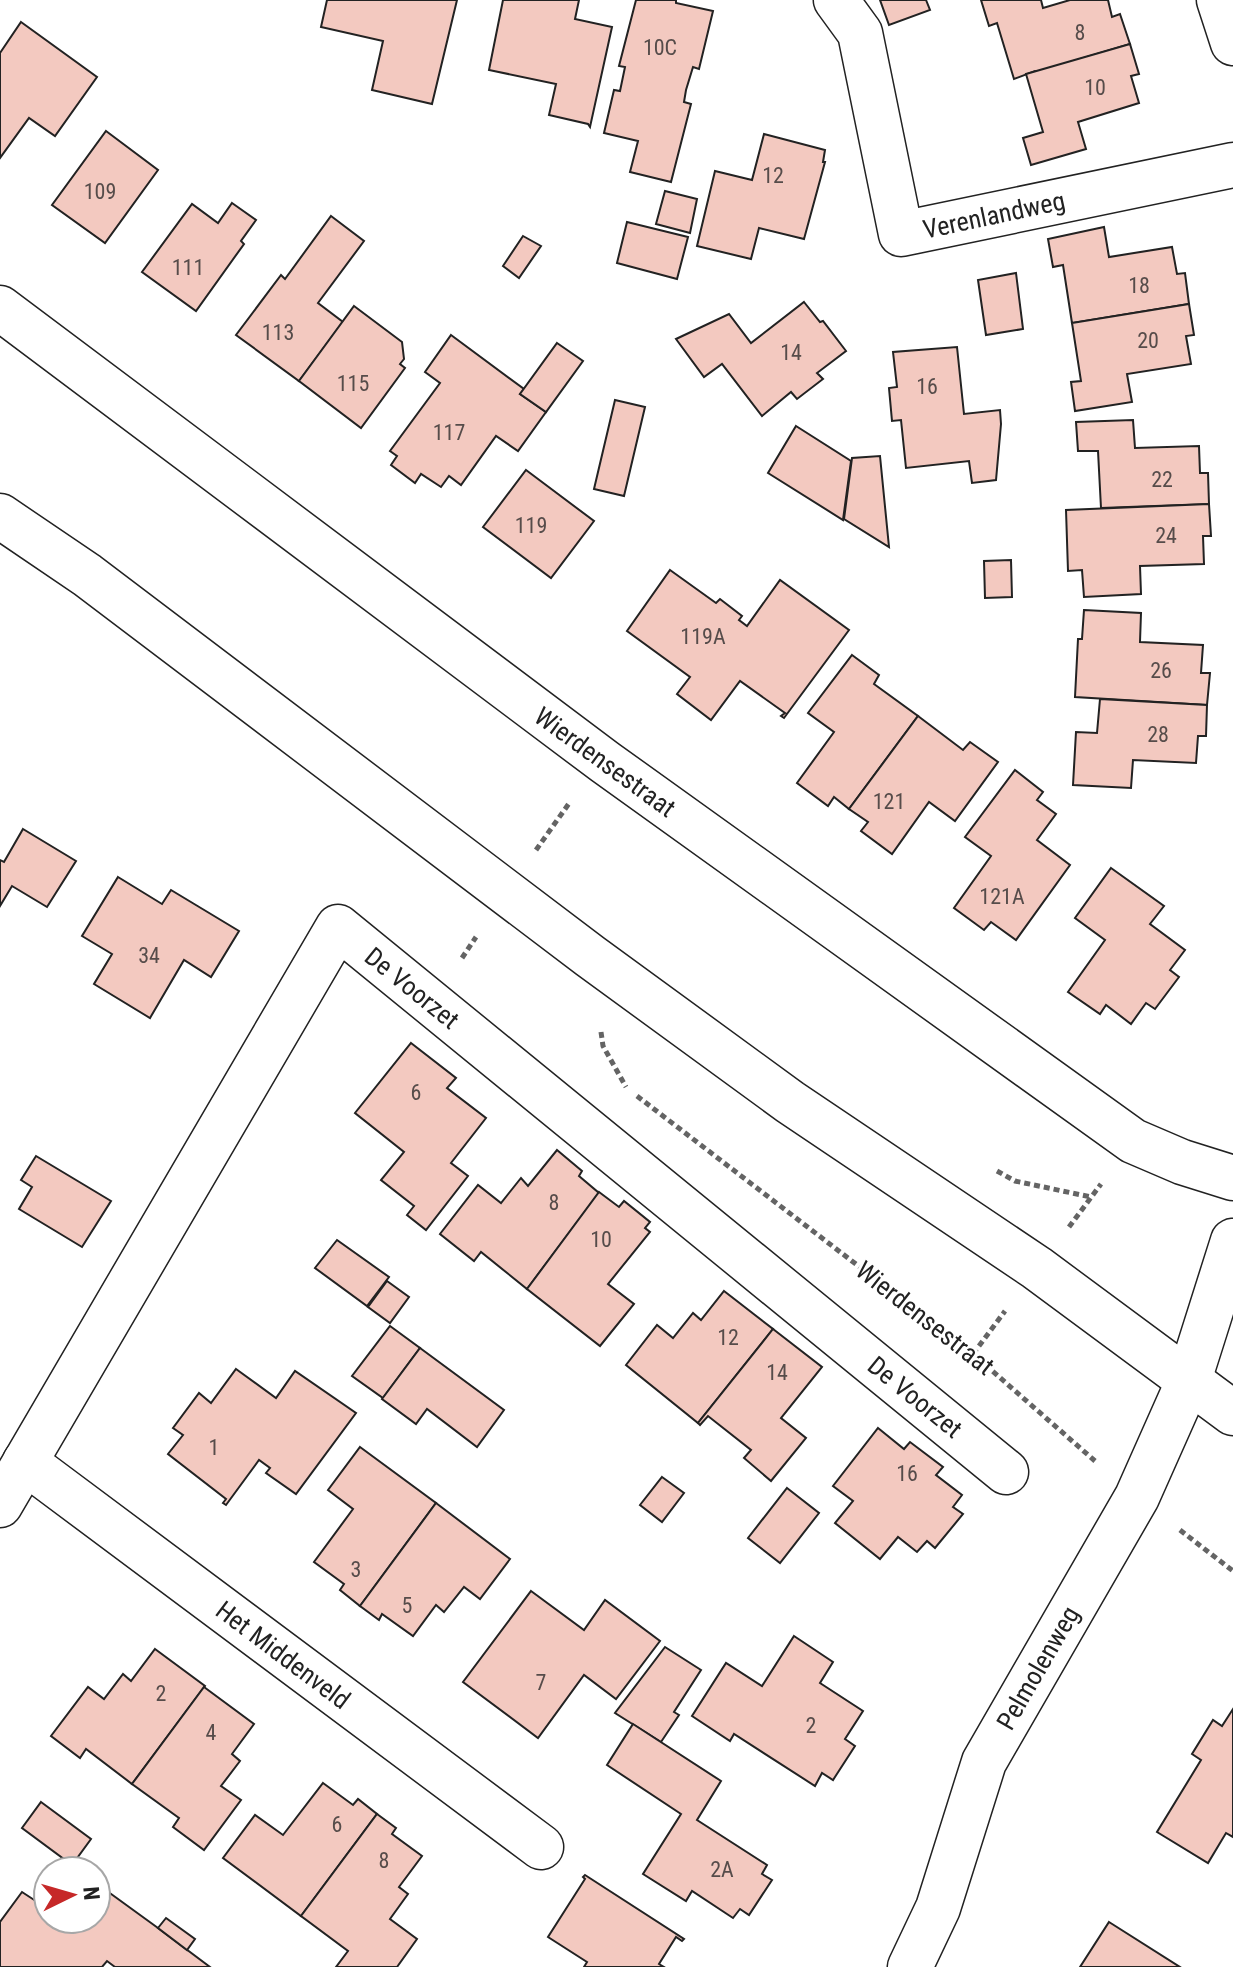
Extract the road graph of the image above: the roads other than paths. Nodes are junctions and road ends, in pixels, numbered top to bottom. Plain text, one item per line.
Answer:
1 (836, 0) edge
2 (1219, 0) edge
3 (1233, 43) edge
4 (1233, 165) edge
5 (0, 308) edge
6 (0, 516) edge
7 (1233, 1178) edge
8 (1233, 1241) edge
9 (1189, 1380) junction
10 (1233, 1413) edge
11 (25, 1462) junction
12 (1006, 1472) dead end
13 (0, 1505) edge
14 (541, 1847) dead end
15 (910, 1967) edge

1 - 4 street, Verenlandweg
2 - 3 street
5 - 7 street, Wierdensestraat
6 - 9 street
8 - 9 street
9 - 10 street
9 - 15 street, Pelmolenweg
11 - 12 street, De Voorzet
11 - 13 street, De Voorzet
11 - 14 street, Het Middenveld

